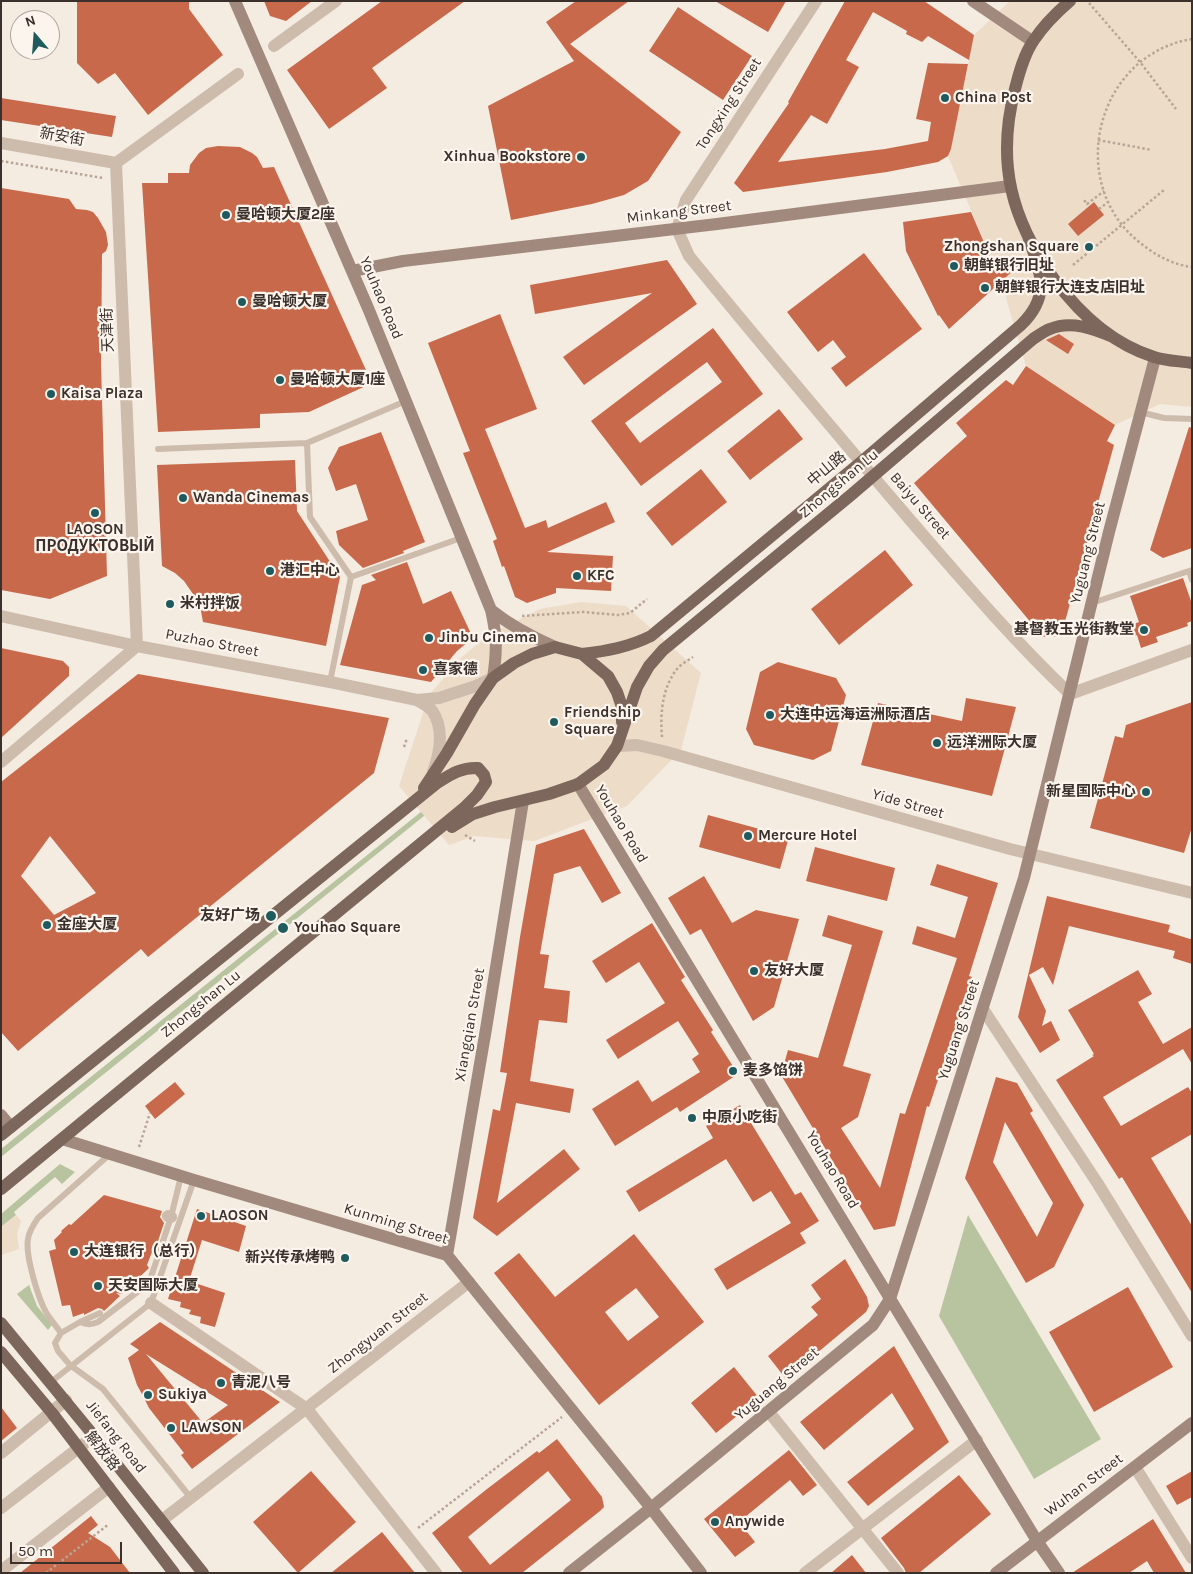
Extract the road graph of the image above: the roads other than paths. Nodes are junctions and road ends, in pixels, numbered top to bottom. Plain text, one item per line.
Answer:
1 (235, 1) edge
2 (336, 1) edge
3 (816, 1) edge
4 (973, 1) edge
5 (1070, 1) edge
6 (1032, 41) junction
7 (274, 46) dead end
8 (238, 74) dead end
9 (1, 143) edge
10 (116, 163) junction
11 (1010, 186) junction
12 (677, 229) junction
13 (1028, 236) junction
14 (352, 271) junction
15 (1113, 337) junction
16 (1156, 358) junction
17 (1192, 363) edge
18 (406, 401) junction
19 (1140, 412) junction
20 (1192, 419) edge
21 (307, 443) junction
22 (158, 449) dead end
23 (861, 462) junction
24 (873, 477) junction
25 (461, 538) junction
26 (1190, 571) edge
27 (351, 577) junction
28 (1192, 580) edge
29 (1092, 604) junction
30 (491, 610) junction
31 (1, 616) edge
32 (138, 646) junction
33 (555, 647) junction
34 (1192, 650) edge
35 (582, 654) junction
36 (493, 678) junction
37 (330, 682) junction
38 (1070, 694) junction
39 (417, 700) junction
40 (623, 728) junction
41 (617, 746) junction
42 (1, 762) edge
43 (428, 783) junction
44 (578, 784) junction
45 (522, 800) junction
46 (406, 809) junction
47 (421, 844) junction
48 (1031, 854) junction
49 (1192, 893) edge
50 (983, 1009) junction
51 (1, 1115) edge
52 (6, 1131) edge
53 (62, 1139) junction
54 (110, 1154) junction
55 (188, 1178) junction
56 (1, 1189) edge
57 (447, 1255) junction
58 (469, 1282) junction
59 (890, 1299) junction
60 (151, 1303) junction
61 (100, 1314) dead end
62 (80, 1322) junction
63 (1, 1323) edge
64 (61, 1332) junction
65 (1192, 1336) edge
66 (1, 1352) edge
67 (70, 1365) junction
68 (51, 1382) junction
69 (66, 1400) junction
70 (307, 1409) junction
71 (769, 1412) junction
72 (52, 1413) junction
73 (1192, 1423) edge
74 (94, 1436) junction
75 (976, 1440) junction
76 (79, 1448) junction
77 (1, 1453) edge
78 (1135, 1467) junction
79 (109, 1486) junction
80 (191, 1498) junction
81 (1, 1508) edge
82 (651, 1508) junction
83 (161, 1521) junction
84 (862, 1528) junction
85 (1037, 1541) junction
86 (1192, 1558) edge
87 (1, 1571) edge
88 (174, 1573) edge
89 (202, 1573) edge
90 (436, 1573) edge
91 (569, 1573) edge
92 (701, 1573) edge
93 (804, 1573) edge
94 (898, 1573) edge
95 (996, 1573) edge
96 (1059, 1573) edge

1 - 14 street, Youhao Road
2 - 7 street
3 - 12 street, Tongxing Street
4 - 6 street
5 - 6 main road
6 - 11 main road
8 - 10 street
9 - 10 street, 新安街
10 - 32 street, 天津街
11 - 12 street, Minkang Street
11 - 13 main road
12 - 14 street, Minkang Street
12 - 23 street, Baiyu Street
13 - 15 main road
13 - 23 main road, 中山路
14 - 18 street, Youhao Road
15 - 16 main road
15 - 24 main road, Zhongshan Lu
16 - 17 main road
16 - 19 street, Yuguang Street
18 - 21 lane
18 - 25 street, Youhao Road
19 - 20 lane
19 - 29 street, Yuguang Street
21 - 22 lane
21 - 27 lane
23 - 24 street, Baiyu Street
23 - 35 main road, 中山路
24 - 38 street, Baiyu Street
24 - 40 main road, Zhongshan Lu
25 - 27 lane
25 - 30 street, Youhao Road
26 - 28 lane
26 - 29 lane
27 - 37 lane
29 - 38 street, Yuguang Street
30 - 33 street
30 - 36 street, Youhao Road
31 - 32 street, Puzhao Street
32 - 37 street, Puzhao Street
32 - 42 street
33 - 35 main road
33 - 36 main road
34 - 38 street
35 - 40 main road
36 - 39 street
36 - 43 main road
37 - 39 street, Puzhao Street
38 - 48 street, Yuguang Street
39 - 43 street
40 - 41 main road, Zhongshan Lu
41 - 44 main road, Zhongshan Lu
41 - 48 street, Yide Street
43 - 46 main road
44 - 45 main road, Zhongshan Lu
44 - 59 street, Youhao Road
45 - 47 main road, Zhongshan Lu
45 - 57 street, Xiangqian Street
46 - 47 main road
46 - 52 main road, Zhongshan Lu
47 - 53 main road, Zhongshan Lu
48 - 49 street, Yide Street
48 - 50 street, Yuguang Street
50 - 59 street, Yuguang Street
50 - 65 street
51 - 52 street
53 - 54 street, Kunming Street
53 - 56 main road, Zhongshan Lu
54 - 55 street, Kunming Street
54 - 64 lane
55 - 57 street, Kunming Street
55 - 60 lane
55 - 62 lane
57 - 58 street, Kunming Street
58 - 70 street, Zhongyuan Street
58 - 82 street, Kunming Street
59 - 71 street, Yuguang Street
59 - 75 street, Youhao Road
60 - 67 lane
60 - 70 street
61 - 62 lane
62 - 64 lane
63 - 68 main road, Jiefang Road
64 - 67 lane
66 - 72 main road, 解放路
67 - 68 lane
67 - 80 lane
68 - 69 main road, Jiefang Road
69 - 72 street
69 - 74 main road, Jiefang Road
70 - 80 street, Zhongyuan Street
70 - 90 street
71 - 82 street, Yuguang Street
71 - 84 street
72 - 76 main road, 解放路
72 - 77 street
73 - 78 street, Wuhan Street
74 - 76 street
74 - 83 main road, Jiefang Road
75 - 84 street
75 - 85 street, Youhao Road
76 - 79 main road, 解放路
76 - 81 street
78 - 85 street, Wuhan Street
78 - 86 street
79 - 87 street
79 - 88 main road, 解放路
80 - 83 street, Zhongyuan Street
82 - 91 street, Yuguang Street
82 - 92 street, Kunming Street
83 - 89 main road, Jiefang Road
84 - 93 street
84 - 94 street
85 - 95 street, Wuhan Street
85 - 96 street, Youhao Road

